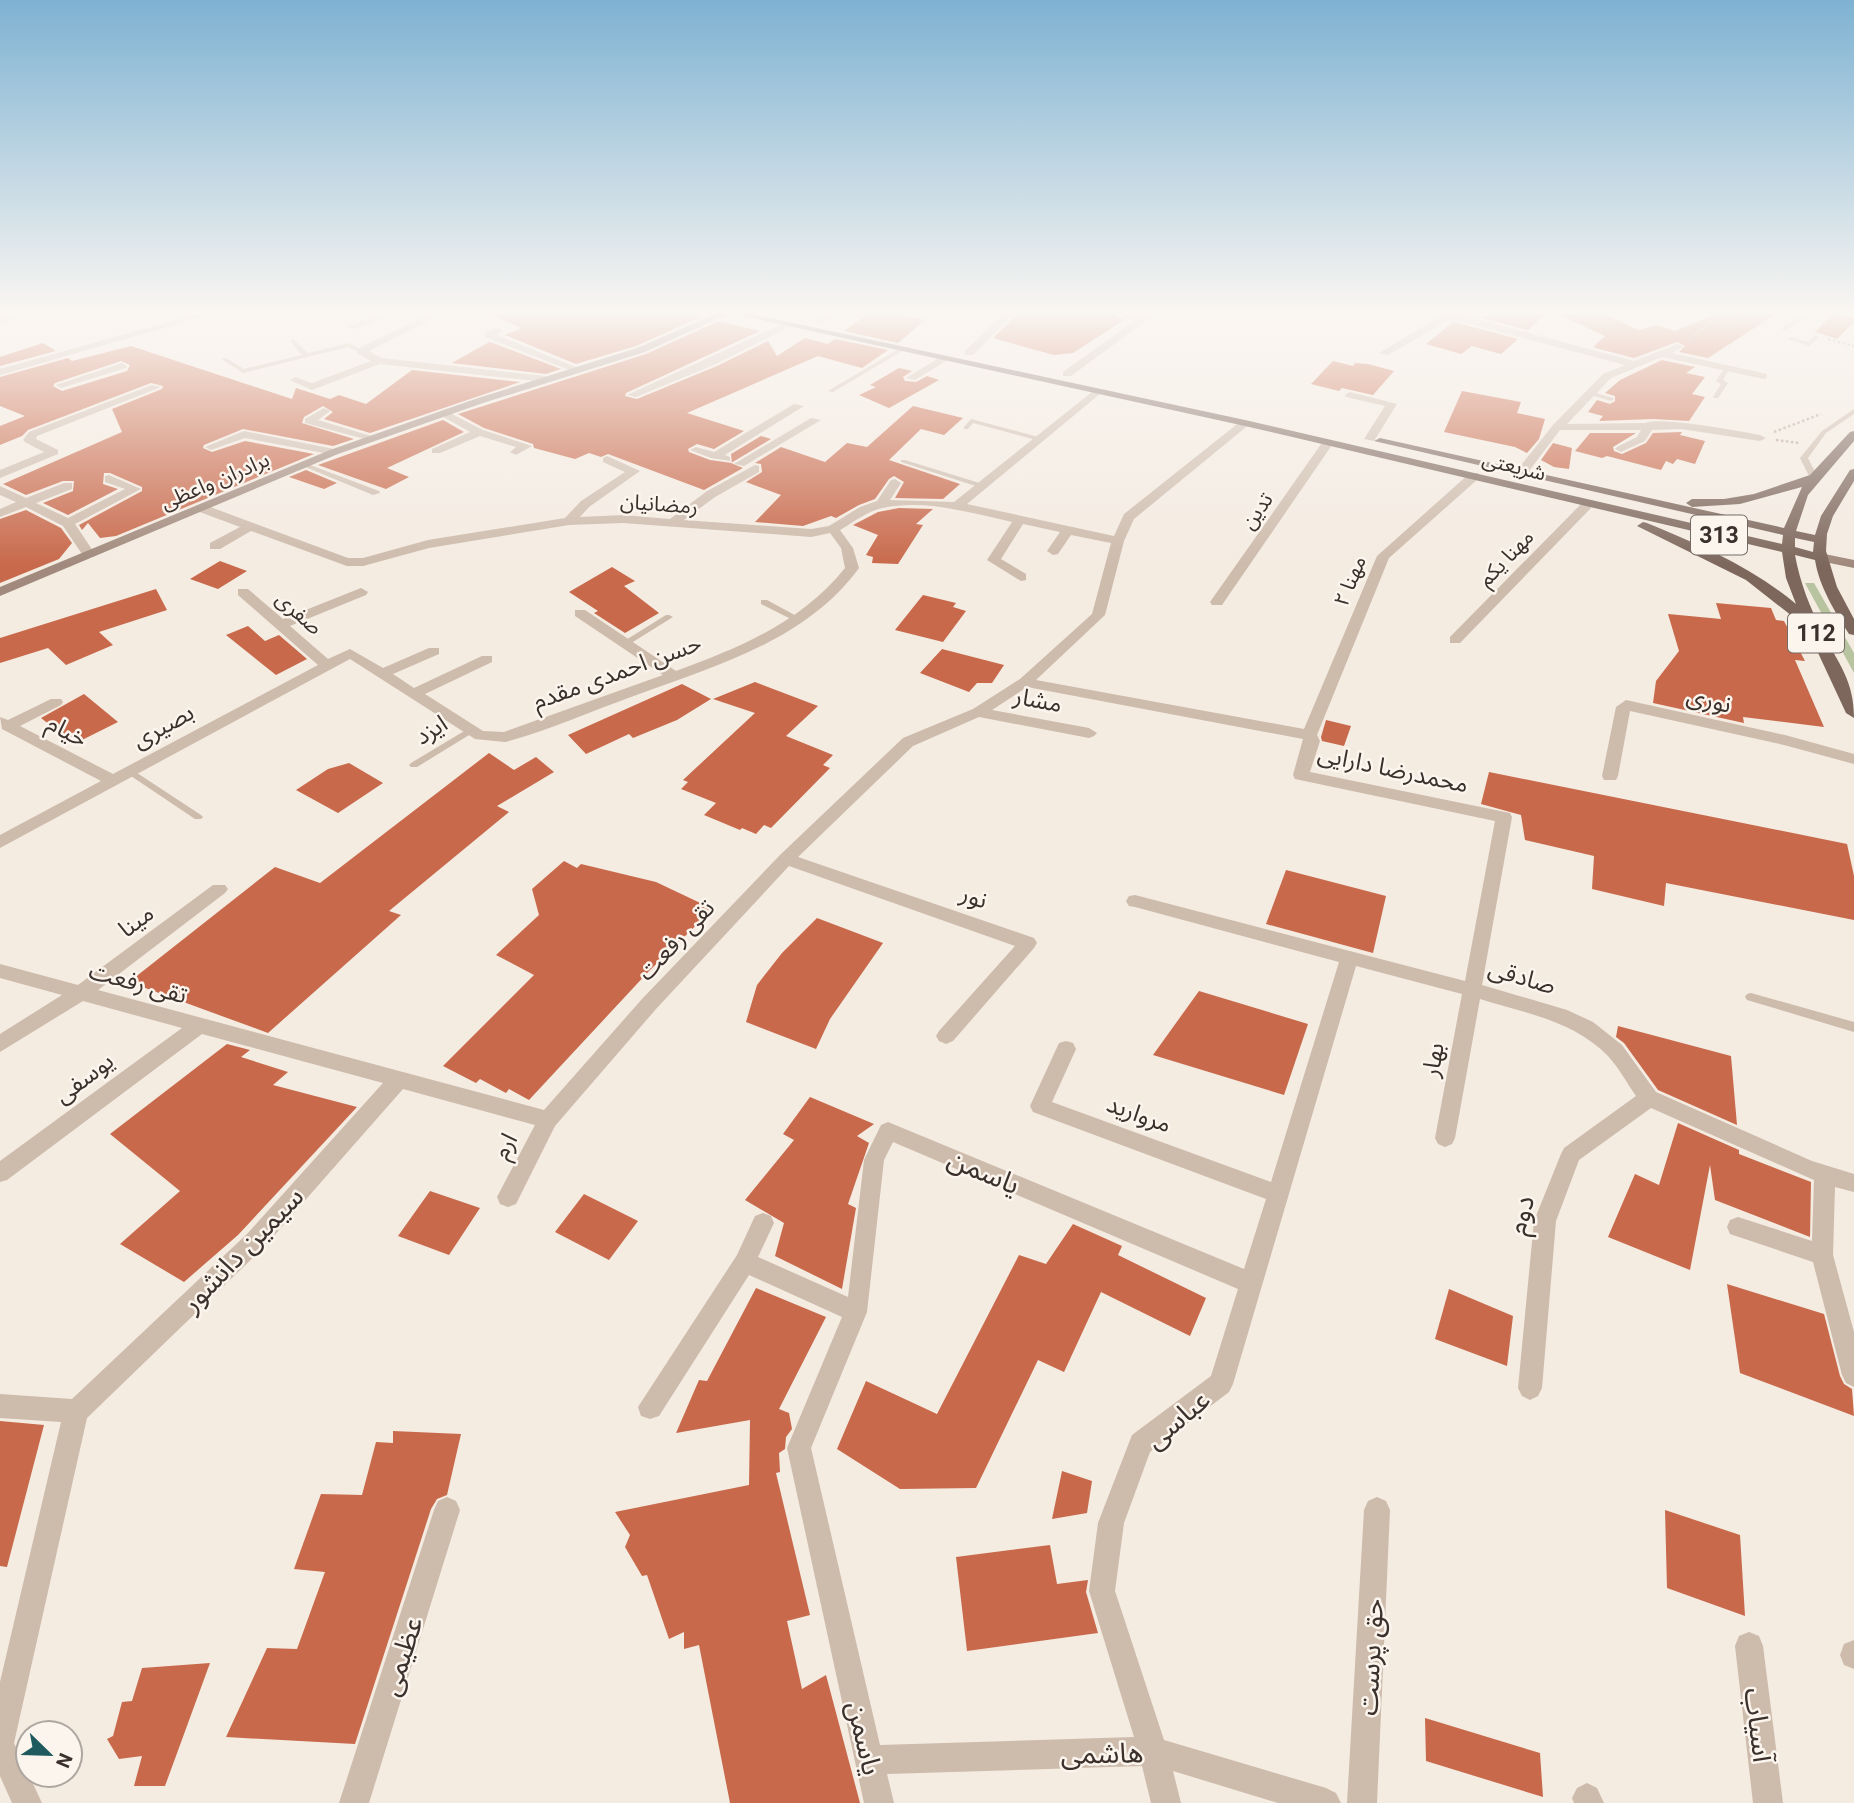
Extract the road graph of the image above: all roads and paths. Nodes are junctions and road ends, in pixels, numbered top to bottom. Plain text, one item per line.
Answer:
1 (127, 398) edge
2 (488, 398) edge
3 (1089, 398) edge
4 (1130, 398) edge
5 (1180, 398) edge
6 (1365, 398) edge
7 (1584, 398) edge
8 (1608, 398) edge
9 (1611, 399) dead end
10 (798, 406) dead end
11 (324, 411) dead end
12 (1828, 411) dead end
13 (1854, 411) edge
14 (444, 413) junction
15 (815, 421) dead end
16 (1245, 423) junction
17 (1650, 424) junction
18 (1792, 426) junction
19 (1558, 427) junction
20 (966, 428) dead end
21 (1798, 429) dead end
22 (479, 432) junction
23 (1854, 434) edge
24 (372, 438) junction
25 (1760, 438) joint
26 (1040, 439) junction
27 (1370, 439) junction
28 (1328, 442) junction
29 (211, 447) dead end
30 (1621, 449) dead end
31 (696, 450) dead end
32 (436, 451) dead end
33 (334, 452) junction
34 (516, 452) dead end
35 (715, 456) junction
36 (607, 460) dead end
37 (903, 461) dead end
38 (740, 464) junction
39 (305, 465) junction
40 (1522, 472) junction
41 (1854, 473) edge
42 (0, 474) edge
43 (1474, 476) junction
44 (1814, 478) junction
45 (109, 479) dead end
46 (895, 483) dead end
47 (68, 486) dead end
48 (985, 486) junction
49 (0, 490) edge
50 (376, 492) dead end
51 (1610, 492) junction
52 (1657, 503) junction
53 (27, 504) junction
54 (881, 504) junction
55 (1587, 505) junction
56 (957, 506) junction
57 (201, 508) junction
58 (0, 513) edge
59 (1019, 520) junction
60 (1651, 520) junction
61 (569, 521) junction
62 (68, 523) junction
63 (672, 523) junction
64 (249, 527) junction
65 (833, 529) junction
66 (1068, 530) junction
67 (1788, 533) junction
68 (1820, 540) junction
69 (1118, 541) junction
70 (215, 546) dead end
71 (1787, 550) junction
72 (1053, 551) dead end
73 (89, 554) junction
74 (1820, 557) junction
75 (1854, 564) edge
76 (1021, 577) dead end
77 (0, 592) edge
78 (243, 592) dead end
79 (361, 592) dead end
80 (764, 602) dead end
81 (1217, 602) dead end
82 (580, 613) dead end
83 (1850, 617) edge
84 (669, 618) dead end
85 (798, 619) junction
86 (281, 625) junction
87 (1854, 631) edge
88 (1817, 634) junction
89 (1455, 640) dead end
90 (625, 643) junction
91 (433, 651) dead end
92 (350, 653) joint
93 (487, 659) dead end
94 (327, 665) junction
95 (382, 674) junction
96 (674, 676) junction
97 (1025, 681) junction
98 (413, 694) junction
99 (56, 702) dead end
100 (978, 712) junction
101 (1854, 713) edge
102 (4, 724) edge
103 (471, 730) junction
104 (1088, 733) dead end
105 (1310, 735) junction
106 (1854, 759) edge
107 (414, 765) dead end
108 (131, 772) junction
109 (1610, 776) dead end
110 (114, 781) junction
111 (198, 817) dead end
112 (0, 842) edge
113 (786, 859) junction
114 (219, 889) dead end
115 (1135, 901) dead end
116 (1349, 958) junction
117 (0, 971) edge
118 (1473, 990) junction
119 (81, 993) junction
120 (1751, 997) dead end
121 (200, 1025) junction
122 (1854, 1027) edge
123 (946, 1036) dead end
124 (0, 1044) edge
125 (1066, 1049) dead end
126 (399, 1079) junction
127 (1649, 1098) junction
128 (548, 1120) junction
129 (1446, 1138) dead end
130 (0, 1173) edge
131 (1825, 1174) junction
132 (1854, 1183) edge
133 (1278, 1194) junction
134 (508, 1197) dead end
135 (763, 1223) dead end
136 (1738, 1227) dead end
137 (1822, 1255) junction
138 (745, 1262) junction
139 (1251, 1283) junction
140 (856, 1312) junction
141 (1854, 1374) edge
142 (1530, 1388) dead end
143 (0, 1406) edge
144 (650, 1407) dead end
145 (76, 1411) junction
146 (447, 1510) dead end
147 (1377, 1510) dead end
148 (1749, 1646) dead end
149 (0, 1743) edge
150 (1153, 1751) junction
151 (870, 1760) junction
152 (27, 1803) edge
153 (354, 1803) edge
154 (879, 1803) edge
155 (1166, 1803) edge
156 (1326, 1803) edge
157 (1362, 1803) edge
158 (1768, 1803) edge

1 - 42 street
2 - 14 main road, برادران واعظی
3 - 26 street
4 - 16 main road, شریعتی / 313
5 - 27 main road, شریعتی / 313
6 - 27 street
7 - 19 street
8 - 9 lane
10 - 35 street
11 - 24 street
12 - 18 path
13 - 44 lane
14 - 22 street
14 - 24 main road, برادران واعظی
15 - 38 street
16 - 28 main road, شریعتی / 313
16 - 69 street, تقی رفعت
17 - 19 street
17 - 25 street
17 - 30 street
18 - 21 path
18 - 25 path
19 - 40 street
20 - 26 lane
22 - 32 street
22 - 34 street
23 - 44 main road
24 - 33 main road, برادران واعظی
26 - 48 street
27 - 40 main road, شریعتی / 313
28 - 43 main road, شریعتی / 313
28 - 81 street, تدین
29 - 33 street
31 - 35 street
33 - 39 main road, برادران واعظی
35 - 38 street
36 - 61 street
37 - 48 lane
38 - 63 street
39 - 50 lane
39 - 57 main road, برادران واعظی
40 - 51 main road, شریعتی / 313
41 - 68 main road
43 - 55 main road, شریعتی / 313
43 - 105 street, مهنا ۲
44 - 51 main road
44 - 67 main road
45 - 62 street
46 - 54 street
47 - 53 street
48 - 56 street
49 - 53 street
51 - 52 main road, شریعتی / 313
52 - 60 main road
52 - 67 main road, شریعتی / 313
53 - 58 street
53 - 62 street
54 - 56 street, رمضانیان
54 - 65 street, رمضانیان
55 - 60 main road, شریعتی / 313
55 - 88 main road
55 - 89 street, مهنا یکم
56 - 59 street, رمضانیان
57 - 64 street, رمضانیان
57 - 73 main road, برادران واعظی
59 - 66 street, رمضانیان
59 - 76 street
60 - 71 main road, شریعتی / 313
61 - 63 street, رمضانیان
61 - 64 street, رمضانیان
62 - 73 street
63 - 65 street, رمضانیان
64 - 70 street
65 - 85 street, حسن احمدی مقدم
66 - 69 street, رمضانیان
66 - 72 street
67 - 68 main road, شریعتی
67 - 71 main road
68 - 74 main road
69 - 97 street, تقی رفعت
71 - 74 main road, شریعتی
71 - 88 main road, 112
73 - 77 main road, برادران واعظی
74 - 75 main road
74 - 83 main road, 112
78 - 86 street, صفری
79 - 86 street
80 - 85 lane
82 - 90 street
83 - 87 main road, 112
84 - 90 lane
85 - 96 street, حسن احمدی مقدم
86 - 94 street, صفری
88 - 101 main road, 112
90 - 96 street
91 - 95 street
92 - 94 street, بصیری
92 - 95 street, حسن احمدی مقدم
93 - 98 street
94 - 108 street, بصیری
95 - 98 street, حسن احمدی مقدم
96 - 103 street, حسن احمدی مقدم
97 - 100 street, تقی رفعت
97 - 105 street, محمدرضا دارایی
98 - 103 street, حسن احمدی مقدم
99 - 102 street
100 - 104 street, مشار
100 - 113 street, تقی رفعت
102 - 110 street, خیام
103 - 107 lane, ایزد
105 - 118 street, محمدرضا دارایی
106 - 109 street, نوری
108 - 110 street, بصیری
108 - 111 lane
110 - 112 street, بصیری
113 - 123 street, نور
113 - 128 street, تقی رفعت
114 - 119 street, مینا
115 - 116 street, صادقی
116 - 118 street, صادقی
116 - 133 street, عباسی
117 - 119 street, تقی رفعت
118 - 127 street, صادقی
118 - 129 street, بهار
119 - 121 street, تقی رفعت
119 - 124 street, مینا
120 - 122 lane
121 - 126 street, تقی رفعت
121 - 130 street, یوسفی
125 - 133 street, مروارید
126 - 128 street, تقی رفعت
126 - 145 street, سیمین دانشور
127 - 131 street
127 - 142 street, دوم
128 - 134 street, ارم
131 - 132 street
131 - 137 street
133 - 139 street, عباسی
135 - 138 street
136 - 137 street
137 - 141 street
138 - 140 street
138 - 144 street
139 - 140 street, یاسمن
139 - 150 street, عباسی
140 - 151 street, یاسمن
143 - 145 street
145 - 149 street
146 - 153 street, عظیمی
147 - 157 street, حق پرست
148 - 158 street, آسیاب
149 - 152 street
150 - 151 street, هاشمی
150 - 155 street, عباسی
150 - 156 street, هاشمی
151 - 154 street, یاسمن

